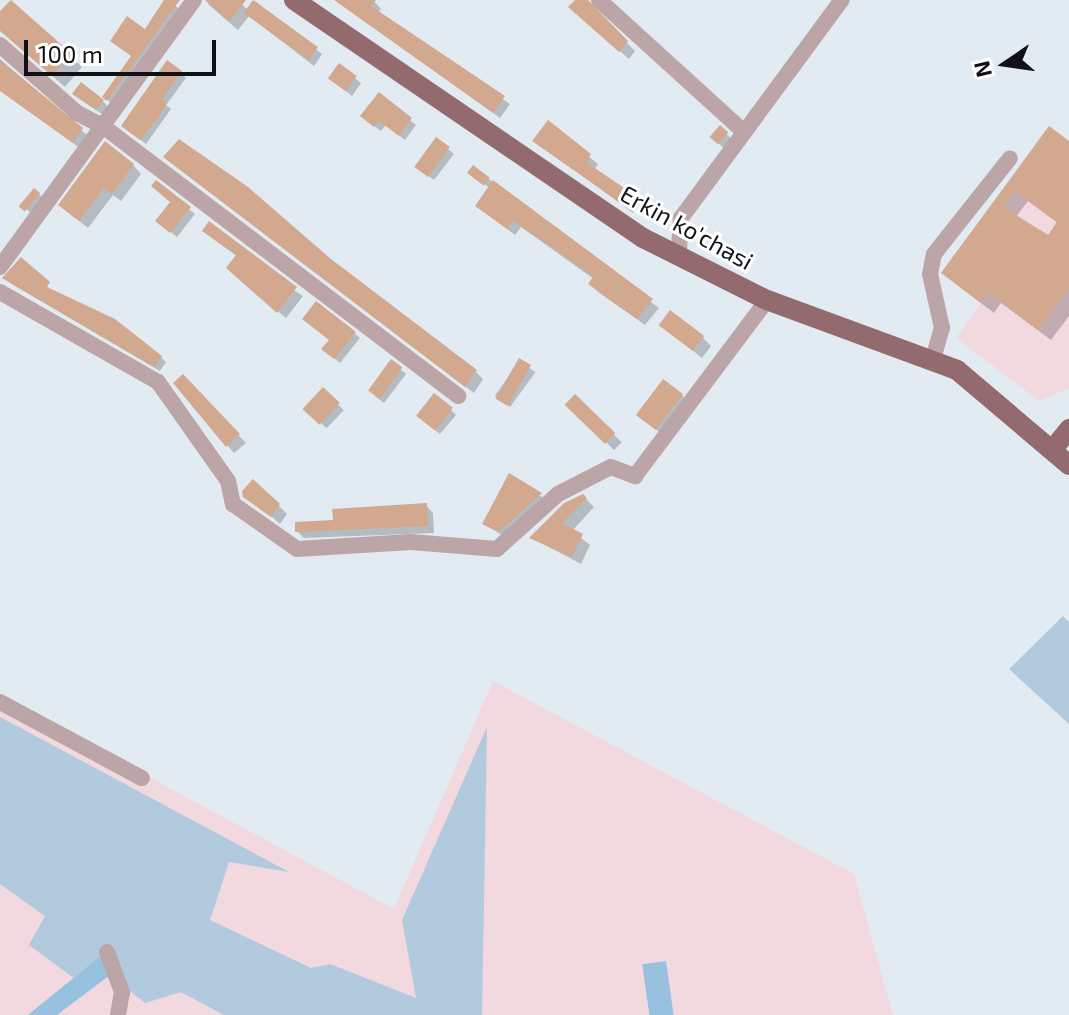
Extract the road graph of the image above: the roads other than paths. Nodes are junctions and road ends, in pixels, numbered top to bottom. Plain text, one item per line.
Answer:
1 (194, 0) edge
2 (294, 0) edge
3 (599, 0) edge
4 (842, 0) edge
5 (0, 45) edge
6 (104, 127) junction
7 (742, 130) junction
8 (1010, 158) dead end
9 (679, 252) junction
10 (0, 267) edge
11 (0, 292) edge
12 (767, 300) junction
13 (933, 359) junction
14 (459, 396) dead end
15 (1069, 429) edge
16 (1053, 449) junction
17 (1069, 465) edge
18 (0, 702) edge
19 (142, 778) dead end
20 (107, 952) dead end
21 (118, 1015) edge

1 - 6 street
2 - 9 main road, Erkin ko'chasi
3 - 7 street
4 - 7 street
5 - 6 street
6 - 10 street
6 - 14 street
7 - 9 street
8 - 13 street
9 - 12 main road, Erkin ko'chasi
11 - 12 street
12 - 13 main road, Erkin ko'chasi
13 - 16 main road, Erkin ko'chasi
15 - 16 main road
16 - 17 main road, Erkin ko'chasi
18 - 19 street
20 - 21 street

